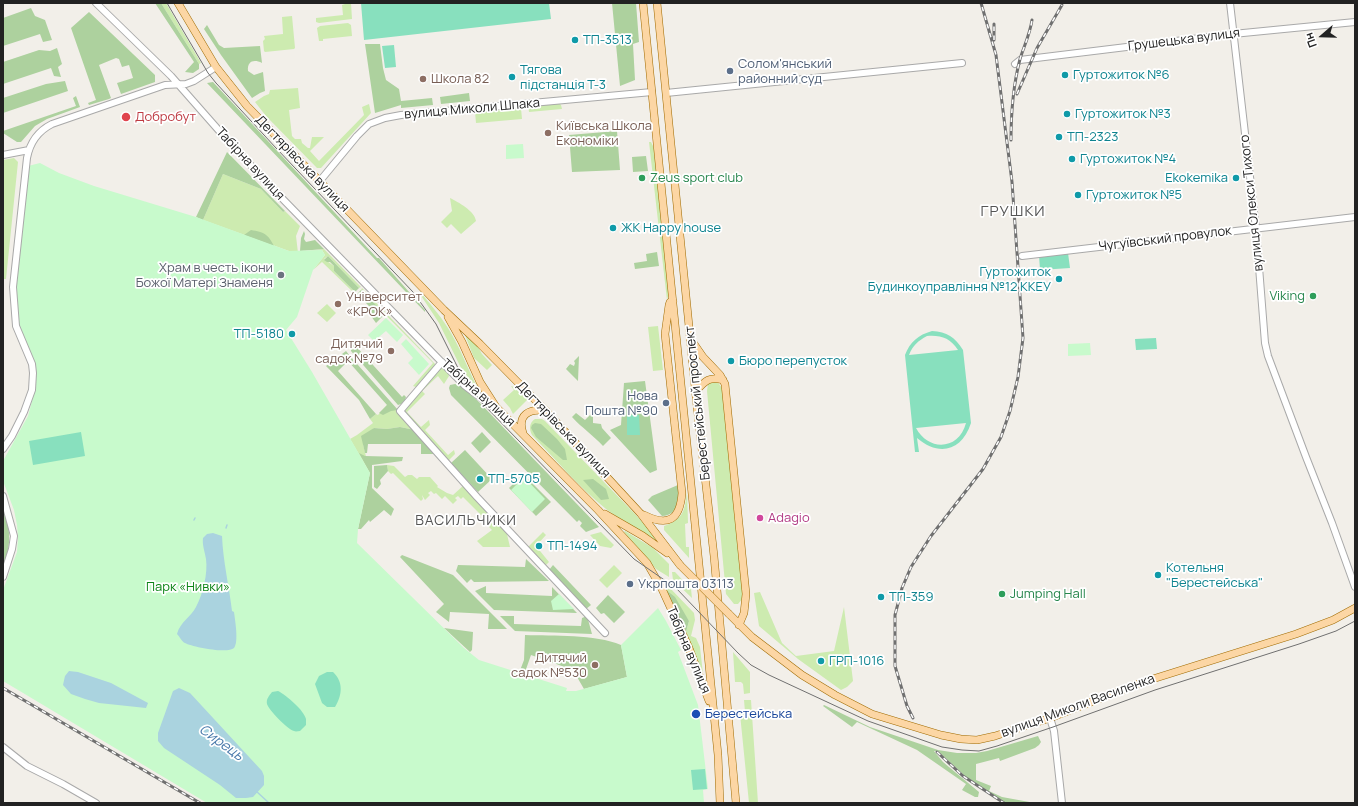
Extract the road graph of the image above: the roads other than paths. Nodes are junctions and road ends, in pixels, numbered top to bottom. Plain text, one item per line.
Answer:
1 (96, 3) edge
2 (178, 3) edge
3 (643, 3) edge
4 (657, 3) edge
5 (1230, 3) edge
6 (1355, 22) edge
7 (1233, 34) junction
8 (962, 63) dead end
9 (1015, 64) dead end
10 (216, 67) junction
11 (178, 84) junction
12 (652, 92) junction
13 (666, 93) junction
14 (28, 150) junction
15 (3, 155) edge
16 (319, 182) junction
17 (1355, 217) edge
18 (1256, 228) junction
19 (1022, 256) dead end
20 (673, 301) junction
21 (444, 310) junction
22 (691, 340) junction
23 (442, 362) junction
24 (723, 380) junction
25 (696, 391) junction
26 (546, 411) junction
27 (503, 415) junction
28 (523, 434) junction
29 (3, 449) edge
30 (3, 496) edge
31 (598, 510) junction
32 (641, 514) junction
33 (673, 558) junction
34 (3, 577) edge
35 (1354, 581) edge
36 (1355, 587) edge
37 (1355, 608) edge
38 (729, 614) joint
39 (739, 625) junction
40 (605, 633) dead end
41 (714, 716) junction
42 (1050, 718) junction
43 (3, 747) edge
44 (96, 803) edge
45 (720, 803) edge
46 (736, 803) edge
47 (1062, 803) edge

1 - 11 street, Табірна вулиця
2 - 10 main road, Дегтярівська вулиця
3 - 12 main road, Берестейський проспект
4 - 13 main road, Берестейський проспект
5 - 7 street, вулиця Олекси Тихого
6 - 7 street, Грушецька вулиця
7 - 9 street, Грушецька вулиця
7 - 18 street, вулиця Олекси Тихого
8 - 13 street
10 - 11 street
10 - 16 main road, Дегтярівська вулиця
11 - 14 street
11 - 23 street, Табірна вулиця
12 - 16 street, вулиця Миколи Шпака
12 - 20 main road, Берестейський проспект
13 - 22 main road, Берестейський проспект
14 - 15 street
14 - 29 street
16 - 21 main road, Дегтярівська вулиця
17 - 18 street, Чугуївський провулок
18 - 19 street, Чугуївський провулок
18 - 35 street, вулиця Олекси Тихого
20 - 32 main road
20 - 41 main road, Берестейський проспект
21 - 26 main road, Дегтярівська вулиця
21 - 27 main road, Дегтярівська вулиця
22 - 24 main road
22 - 25 main road, Берестейський проспект
23 - 27 street, Табірна вулиця
23 - 40 street
24 - 25 main road
24 - 39 main road
25 - 46 main road, Берестейський проспект
26 - 28 main road
26 - 32 main road, Дегтярівська вулиця
27 - 28 main road, Табірна вулиця
28 - 31 main road, Табірна вулиця
30 - 34 street
31 - 33 main road, Дегтярівська вулиця
31 - 41 main road, Табірна вулиця
32 - 33 main road, Дегтярівська вулиця
33 - 38 main road, Дегтярівська вулиця, bridge
35 - 36 street, вулиця Олекси Тихого
37 - 42 main road, вулиця Миколи Василенка
38 - 39 main road, вулиця Миколи Василенка
39 - 42 main road, вулиця Миколи Василенка
41 - 45 main road, Берестейський проспект
42 - 47 street
43 - 44 street

